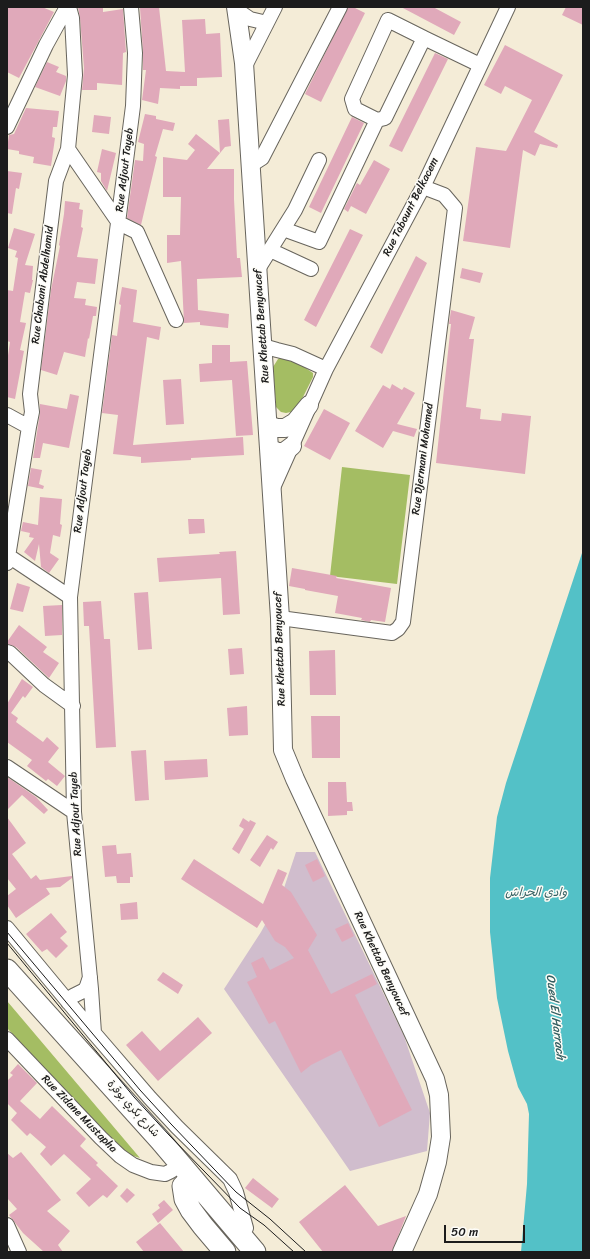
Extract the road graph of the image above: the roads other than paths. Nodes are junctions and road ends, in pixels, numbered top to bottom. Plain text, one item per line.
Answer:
1 (68, 7) edge
2 (131, 7) edge
3 (275, 7) edge
4 (340, 7) edge
5 (508, 7) edge
6 (237, 9) edge
7 (267, 23) junction
8 (424, 38) junction
9 (480, 65) junction
10 (244, 68) junction
11 (377, 120) junction
12 (7, 127) edge
13 (68, 149) junction
14 (319, 160) dead end
15 (251, 165) junction
16 (423, 187) junction
17 (119, 223) junction
18 (283, 229) junction
19 (270, 250) junction
20 (258, 269) junction
21 (311, 269) dead end
22 (176, 320) dead end
23 (263, 346) junction
24 (326, 369) junction
25 (309, 405) junction
26 (7, 415) edge
27 (268, 425) junction
28 (29, 427) junction
29 (292, 446) junction
30 (270, 448) junction
31 (271, 492) junction
32 (7, 558) edge
33 (70, 597) junction
34 (280, 618) junction
35 (7, 652) edge
36 (73, 706) junction
37 (7, 767) edge
38 (74, 812) junction
39 (7, 928) edge
40 (7, 970) edge
41 (90, 977) junction
42 (7, 983) edge
43 (68, 1002) junction
44 (94, 1033) junction
45 (7, 1039) edge
46 (156, 1144) junction
47 (172, 1177) junction
48 (7, 1225) edge
49 (246, 1228) junction
50 (19, 1252) edge
51 (225, 1252) edge
52 (239, 1252) edge
53 (255, 1252) edge
54 (272, 1252) edge
55 (402, 1252) edge

1 - 12 street
1 - 13 street, Rue Chabani Abdelhamid
2 - 17 street, Rue Adjout Tayeb
3 - 7 street
4 - 15 street
5 - 9 street, Rue Tabount Belkacem
6 - 7 street
6 - 10 main road, Rue Khettab Benyoucef
7 - 10 street
8 - 9 street
8 - 11 street
8 - 11 street
9 - 16 street, Rue Tabount Belkacem
10 - 15 main road, Rue Khettab Benyoucef
11 - 18 street
13 - 17 street
13 - 28 street, Rue Chabani Abdelhamid
14 - 18 street
15 - 20 main road, Rue Khettab Benyoucef
16 - 24 street, Rue Tabount Belkacem
16 - 34 street, Rue Djermani Mohamed
17 - 22 street
17 - 33 street, Rue Adjout Tayeb
18 - 19 street
19 - 20 street
19 - 21 street
20 - 23 main road, Rue Khettab Benyoucef
23 - 24 street
23 - 27 main road, Rue Khettab Benyoucef
24 - 25 street, Rue Tabount Belkacem
25 - 27 main road
25 - 29 street, Rue Tabount Belkacem
26 - 28 street
27 - 30 main road, Rue Khettab Benyoucef
28 - 32 street, Rue Chabani Abdelhamid
29 - 30 main road
29 - 31 street, Rue Tabount Belkacem
30 - 31 main road, Rue Khettab Benyoucef
31 - 34 main road, Rue Khettab Benyoucef
32 - 33 street
33 - 36 street, Rue Adjout Tayeb
34 - 55 main road, Rue Khettab Benyoucef
35 - 36 street
36 - 38 street, Rue Adjout Tayeb
37 - 38 street
38 - 41 street, Rue Adjout Tayeb
39 - 43 street
40 - 46 highway, شارع بكري بوقرة
41 - 43 street
41 - 44 street, Rue Adjout Tayeb
42 - 46 highway, شارع بكري بوقرة
43 - 44 street
44 - 49 street
45 - 47 street, Rue Zidane Mustapha
46 - 47 highway
46 - 49 highway
46 - 53 highway, شارع بكري بوقرة
47 - 51 highway
47 - 52 highway
48 - 50 street
49 - 54 highway

